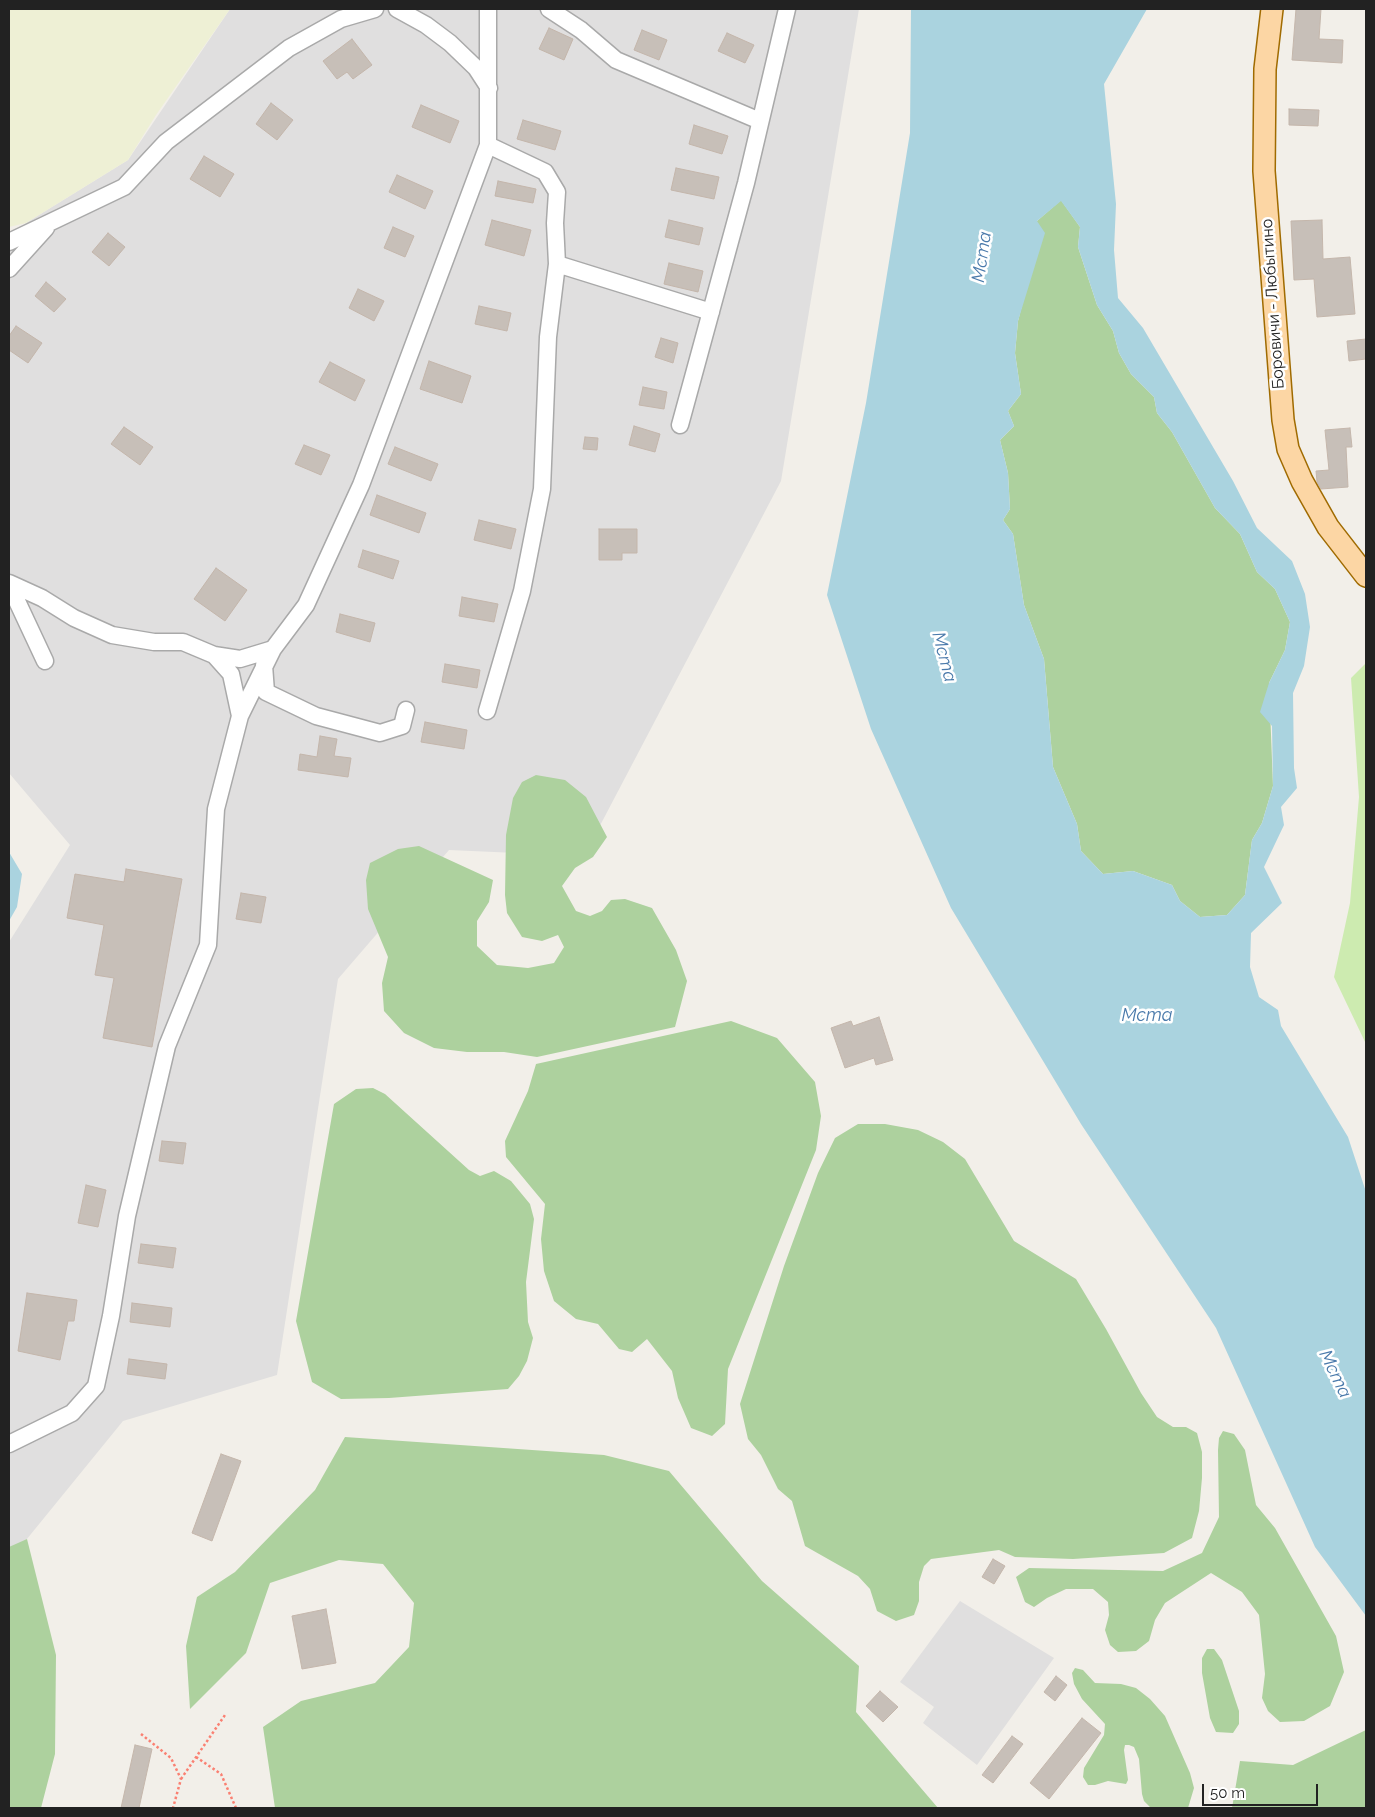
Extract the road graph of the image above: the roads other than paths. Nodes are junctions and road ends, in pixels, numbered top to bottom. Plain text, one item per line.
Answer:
1 (375, 9) edge
2 (397, 9) edge
3 (488, 9) edge
4 (549, 9) edge
5 (787, 9) edge
6 (1272, 9) edge
7 (489, 88) junction
8 (760, 121) junction
9 (488, 145) junction
10 (51, 222) junction
11 (9, 242) edge
12 (557, 264) junction
13 (9, 270) edge
14 (711, 312) junction
15 (680, 425) dead end
16 (1366, 576) edge
17 (9, 584) edge
18 (273, 649) junction
19 (214, 655) junction
20 (45, 661) dead end
21 (264, 665) junction
22 (406, 710) dead end
23 (487, 711) dead end
24 (240, 716) junction
25 (9, 1444) edge

1 - 10 street
2 - 7 street
3 - 7 street
4 - 8 street
5 - 8 street
6 - 16 main road, Боровичи - Любытино
7 - 9 street
8 - 14 street
9 - 12 street
9 - 18 street
10 - 11 street
10 - 13 street
12 - 14 street
12 - 23 street
14 - 15 street
17 - 19 street
17 - 20 street
18 - 19 street
18 - 21 street
19 - 24 street
21 - 22 street
21 - 24 street
24 - 25 street

